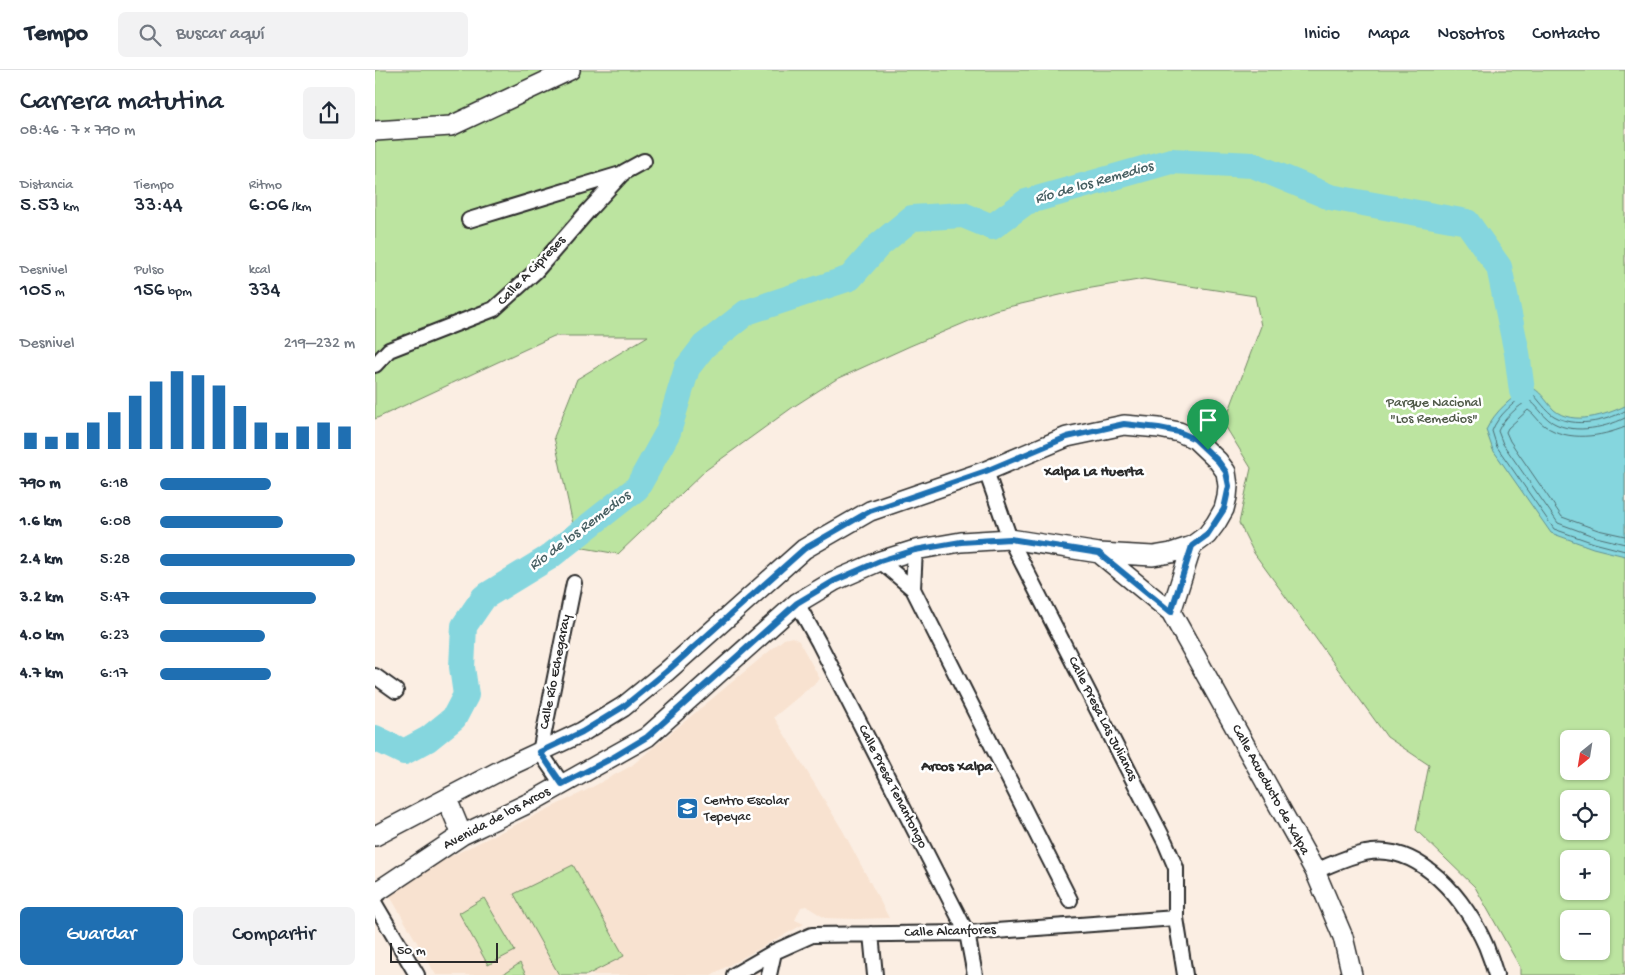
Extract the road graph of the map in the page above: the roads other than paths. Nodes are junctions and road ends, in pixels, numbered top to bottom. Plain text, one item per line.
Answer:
1 (570, 70) edge
2 (375, 131) edge
3 (644, 161) dead end
4 (624, 172) junction
5 (469, 220) dead end
6 (375, 365) edge
7 (986, 471) junction
8 (1010, 539) junction
9 (1192, 546) junction
10 (915, 550) junction
11 (1099, 553) junction
12 (880, 561) junction
13 (574, 583) dead end
14 (913, 589) junction
15 (797, 603) junction
16 (1171, 612) junction
17 (375, 676) edge
18 (397, 691) dead end
19 (540, 752) junction
20 (562, 784) junction
21 (447, 798) junction
22 (462, 835) junction
23 (375, 836) edge
24 (1315, 871) junction
25 (375, 893) edge
26 (1070, 900) dead end
27 (375, 904) edge
28 (1176, 918) junction
29 (967, 933) junction
30 (871, 934) junction
31 (774, 952) junction
32 (417, 975) edge
33 (734, 975) edge
34 (769, 975) edge
35 (875, 975) edge
36 (975, 975) edge
37 (1185, 975) edge
38 (1352, 975) edge
39 (1496, 975) edge

1 - 2 main road
3 - 4 street, Calle A Cipreses
4 - 5 street
4 - 6 street, Calle A Cipreses
7 - 8 street, Calle Presa Las Julianas
7 - 9 main road, Avenida de los Arcos
7 - 19 main road, Avenida de los Arcos
8 - 10 main road, Avenida de los Arcos
8 - 11 main road, Avenida de los Arcos
8 - 28 street, Calle Presa Las Julianas
9 - 11 main road, Avenida de los Arcos
9 - 16 main road
10 - 12 main road, Avenida de los Arcos
10 - 14 street
11 - 16 main road, Calle Acueducto de Xalpa
12 - 14 street
12 - 15 main road, Avenida de los Arcos
13 - 19 street, Calle Río Echegaray
14 - 26 street
15 - 20 main road, Avenida de los Arcos
15 - 29 street, Calle Presa Tenantongo
16 - 24 main road, Calle Acueducto de Xalpa
17 - 18 street
19 - 20 street
19 - 21 main road, Avenida de los Arcos
20 - 22 main road, Avenida de los Arcos
21 - 22 main road
21 - 23 main road, Avenida de los Arcos
22 - 25 main road, Avenida de los Arcos
24 - 38 main road, Calle Acueducto de Xalpa
24 - 39 street
27 - 32 street
28 - 29 street, Calle Alcanfores
28 - 37 street, Calle Presa Las Julianas
29 - 30 street, Calle Alcanfores
29 - 36 street, Calle Presa Tenantongo
30 - 31 street, Calle Alcanfores
30 - 35 street
31 - 33 street, Calle Alcanfores
31 - 34 street

